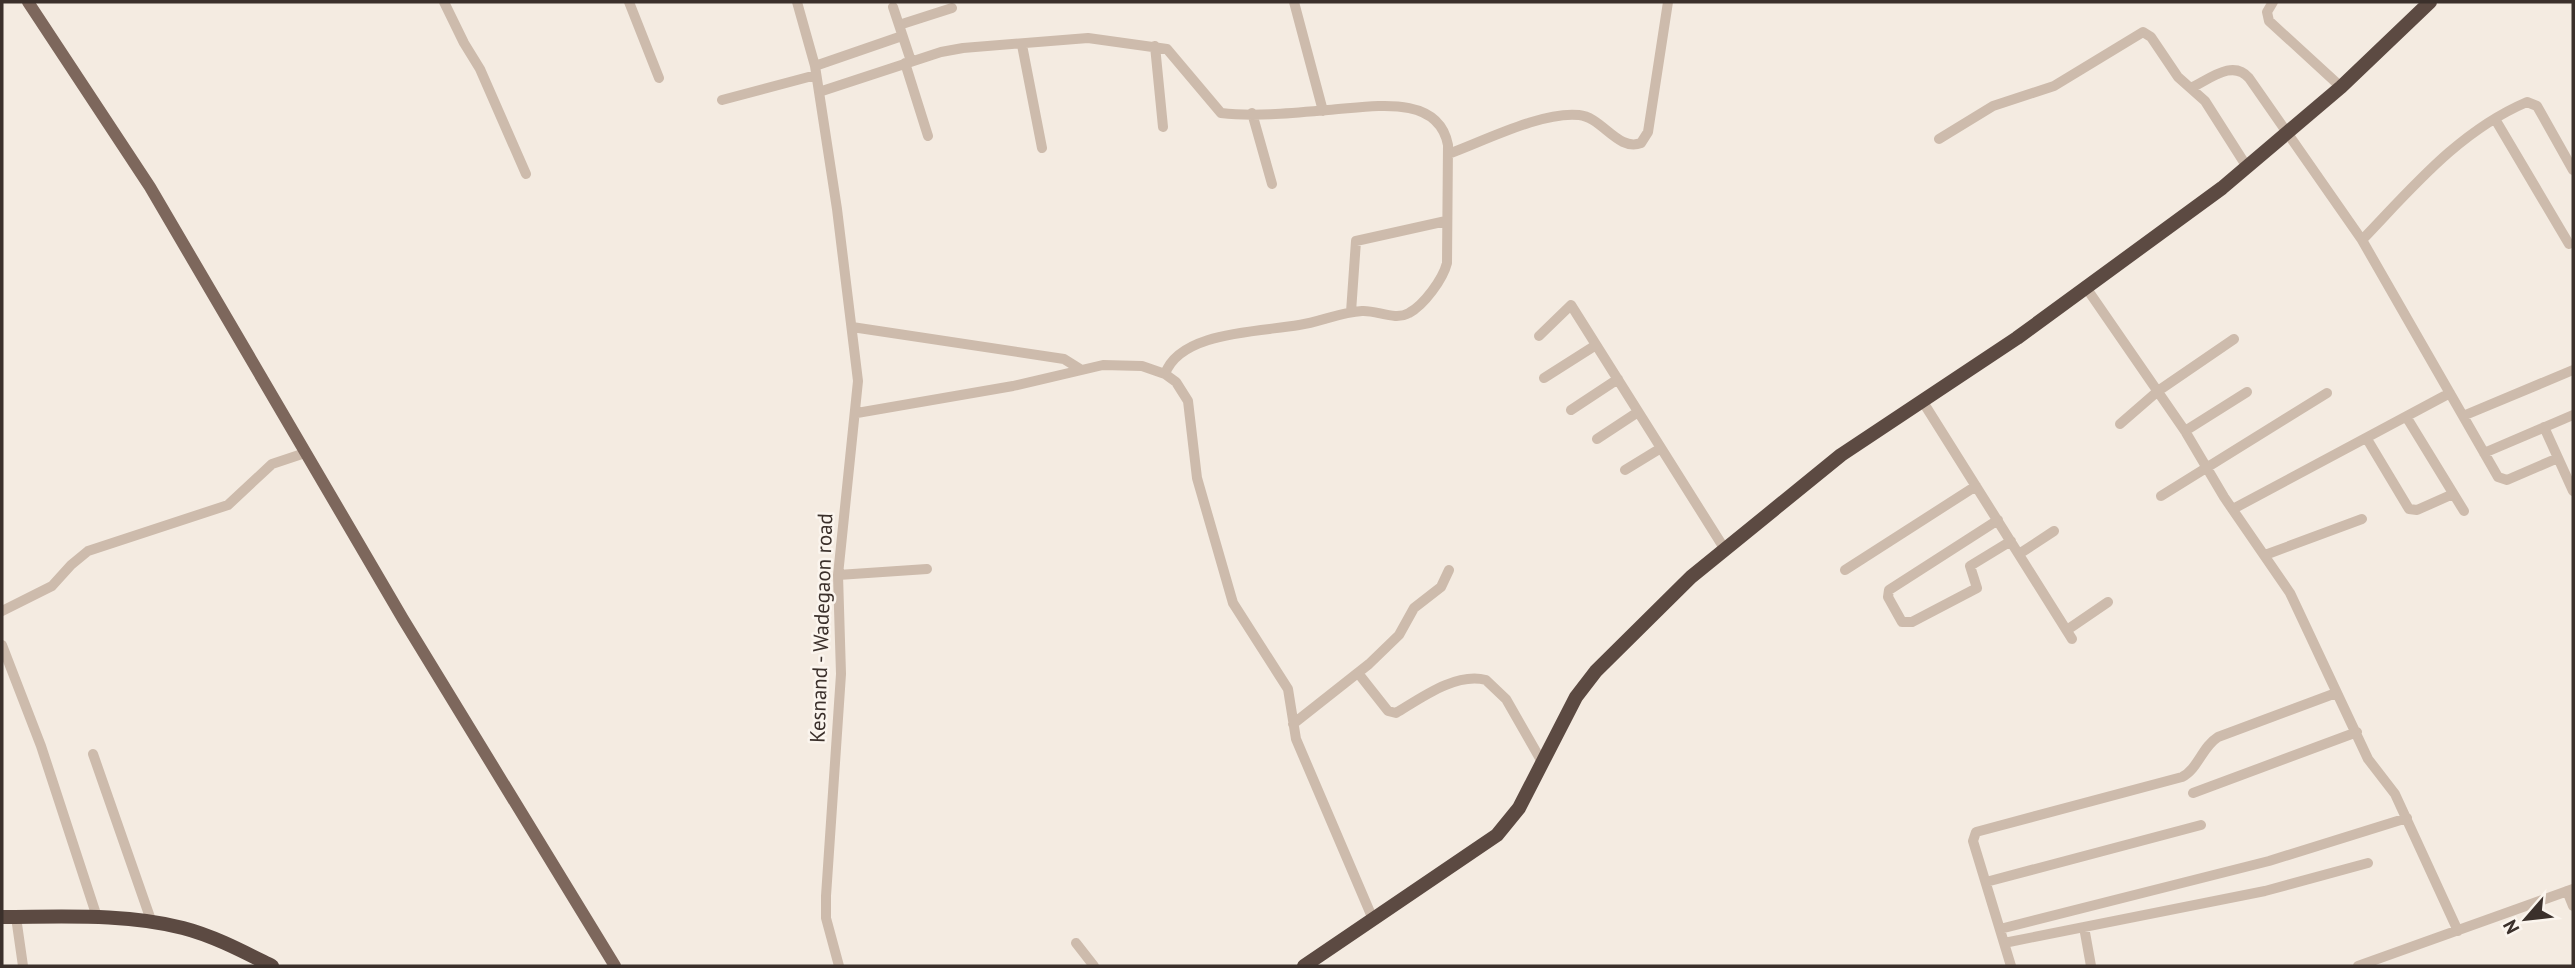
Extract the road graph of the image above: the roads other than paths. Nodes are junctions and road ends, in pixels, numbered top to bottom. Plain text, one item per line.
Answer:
1 (28, 2) edge
2 (444, 2) edge
3 (629, 2) edge
4 (797, 2) edge
5 (1294, 2) edge
6 (1668, 2) edge
7 (2273, 2) edge
8 (2430, 2) edge
9 (893, 7) dead end
10 (953, 8) dead end
11 (901, 30) junction
12 (1022, 45) junction
13 (1155, 46) junction
14 (908, 62) junction
15 (815, 70) junction
16 (659, 78) dead end
17 (2340, 87) junction
18 (2191, 88) junction
19 (818, 92) junction
20 (722, 100) dead end
21 (1324, 111) junction
22 (1252, 113) junction
23 (2495, 119) junction
24 (1163, 127) dead end
25 (2288, 134) junction
26 (928, 136) dead end
27 (1939, 139) dead end
28 (1042, 148) dead end
29 (1448, 154) junction
30 (2246, 167) junction
31 (2573, 170) edge
32 (526, 174) dead end
33 (1272, 184) dead end
34 (1446, 221) junction
35 (2362, 240) junction
36 (2569, 244) dead end
37 (2085, 286) junction
38 (1351, 312) junction
39 (852, 327) junction
40 (1539, 337) dead end
41 (2234, 339) dead end
42 (1596, 345) junction
43 (1080, 369) junction
44 (2573, 370) edge
45 (1165, 374) junction
46 (1544, 378) dead end
47 (1618, 379) junction
48 (2158, 391) junction
49 (2247, 392) dead end
50 (2327, 393) dead end
51 (2450, 393) junction
52 (1923, 401) junction
53 (1571, 410) dead end
54 (1638, 412) junction
55 (857, 413) junction
56 (2573, 415) edge
57 (2463, 416) junction
58 (2407, 418) junction
59 (2120, 424) dead end
60 (2544, 428) junction
61 (2185, 431) junction
62 (1597, 439) dead end
63 (2367, 439) junction
64 (1661, 448) junction
65 (305, 453) junction
66 (2484, 453) junction
67 (2558, 458) junction
68 (2208, 468) junction
69 (1625, 470) dead end
70 (2569, 471) edge
71 (1976, 486) junction
72 (2573, 491) edge
73 (2453, 494) junction
74 (2161, 496) dead end
75 (2232, 509) junction
76 (2464, 511) dead end
77 (2362, 519) dead end
78 (1998, 520) junction
79 (2054, 531) dead end
80 (2011, 541) junction
81 (1724, 548) junction
82 (2019, 554) junction
83 (2265, 555) junction
84 (927, 569) dead end
85 (1449, 570) dead end
86 (1845, 570) dead end
87 (838, 575) junction
88 (2108, 602) dead end
89 (2, 611) edge
90 (2, 645) edge
91 (1358, 673) junction
92 (2336, 693) junction
93 (1293, 724) junction
94 (2357, 732) junction
95 (93, 754) dead end
96 (1542, 762) junction
97 (2193, 793) dead end
98 (2407, 818) junction
99 (2201, 825) dead end
100 (2368, 863) dead end
101 (1986, 882) junction
102 (2570, 890) edge
103 (2573, 906) edge
104 (9, 917) edge
105 (97, 917) junction
106 (1372, 917) junction
107 (152, 923) junction
108 (2084, 927) junction
109 (2000, 929) junction
110 (2458, 931) junction
111 (1076, 943) dead end
112 (2004, 943) junction
113 (23, 966) edge
114 (272, 966) edge
115 (615, 966) edge
116 (839, 966) edge
117 (1094, 966) edge
118 (1304, 966) edge
119 (2011, 966) edge
120 (2091, 966) edge
121 (2358, 966) edge

1 - 65 main road
2 - 32 street
3 - 16 street
4 - 15 street, Kesnand - Wadegaon road
5 - 21 street
6 - 29 street
7 - 17 street
8 - 17 highway
9 - 11 street
10 - 11 street
11 - 14 street
11 - 15 street
12 - 13 street
12 - 14 street
12 - 28 street
13 - 22 street
13 - 24 street
14 - 19 street
14 - 26 street
15 - 19 street, Kesnand - Wadegaon road
15 - 20 street
17 - 25 highway
18 - 25 street
18 - 27 street
18 - 30 street
19 - 39 street, Kesnand - Wadegaon road
21 - 22 street
21 - 29 street
22 - 33 street
23 - 31 street
23 - 35 street
23 - 36 street
25 - 30 highway
25 - 35 street
29 - 34 street
30 - 37 highway
34 - 38 street
34 - 38 street
35 - 51 street
37 - 48 street
37 - 52 highway
38 - 45 street
39 - 43 street
39 - 55 street, Kesnand - Wadegaon road
40 - 42 street
41 - 48 street
42 - 46 street
42 - 47 street
43 - 45 street
43 - 55 street
44 - 57 street
45 - 93 street
47 - 53 street
47 - 54 street
48 - 59 street
48 - 61 street
49 - 61 street
50 - 68 street
51 - 57 street
51 - 58 street
52 - 71 street
52 - 81 highway
54 - 62 street
54 - 64 street
55 - 87 street, Kesnand - Wadegaon road
56 - 60 street
57 - 66 street
58 - 63 street
58 - 73 street
60 - 66 street
60 - 67 street
61 - 68 street
63 - 73 street
63 - 75 street
64 - 69 street
64 - 81 street
65 - 89 street
65 - 115 main road
66 - 67 street
67 - 70 street
68 - 74 street
68 - 75 street
70 - 72 street
71 - 78 street
71 - 86 street
73 - 76 street
75 - 83 street
77 - 83 street
78 - 80 street
78 - 80 street
79 - 82 street
80 - 82 street
81 - 96 highway
82 - 88 street
83 - 92 street
84 - 87 street
85 - 91 street
87 - 116 street, Kesnand - Wadegaon road
90 - 105 street
91 - 93 street
91 - 96 street
92 - 94 street
92 - 101 street
93 - 106 street
94 - 97 street
94 - 98 street
95 - 107 street
96 - 106 highway
98 - 109 street
98 - 110 street
99 - 101 street
100 - 108 street
101 - 109 street
102 - 103 street
102 - 110 street
104 - 105 highway
104 - 113 street
105 - 107 highway
106 - 118 highway
107 - 114 highway
108 - 112 street
108 - 120 street
109 - 112 street
110 - 121 street
111 - 117 street
112 - 119 street

